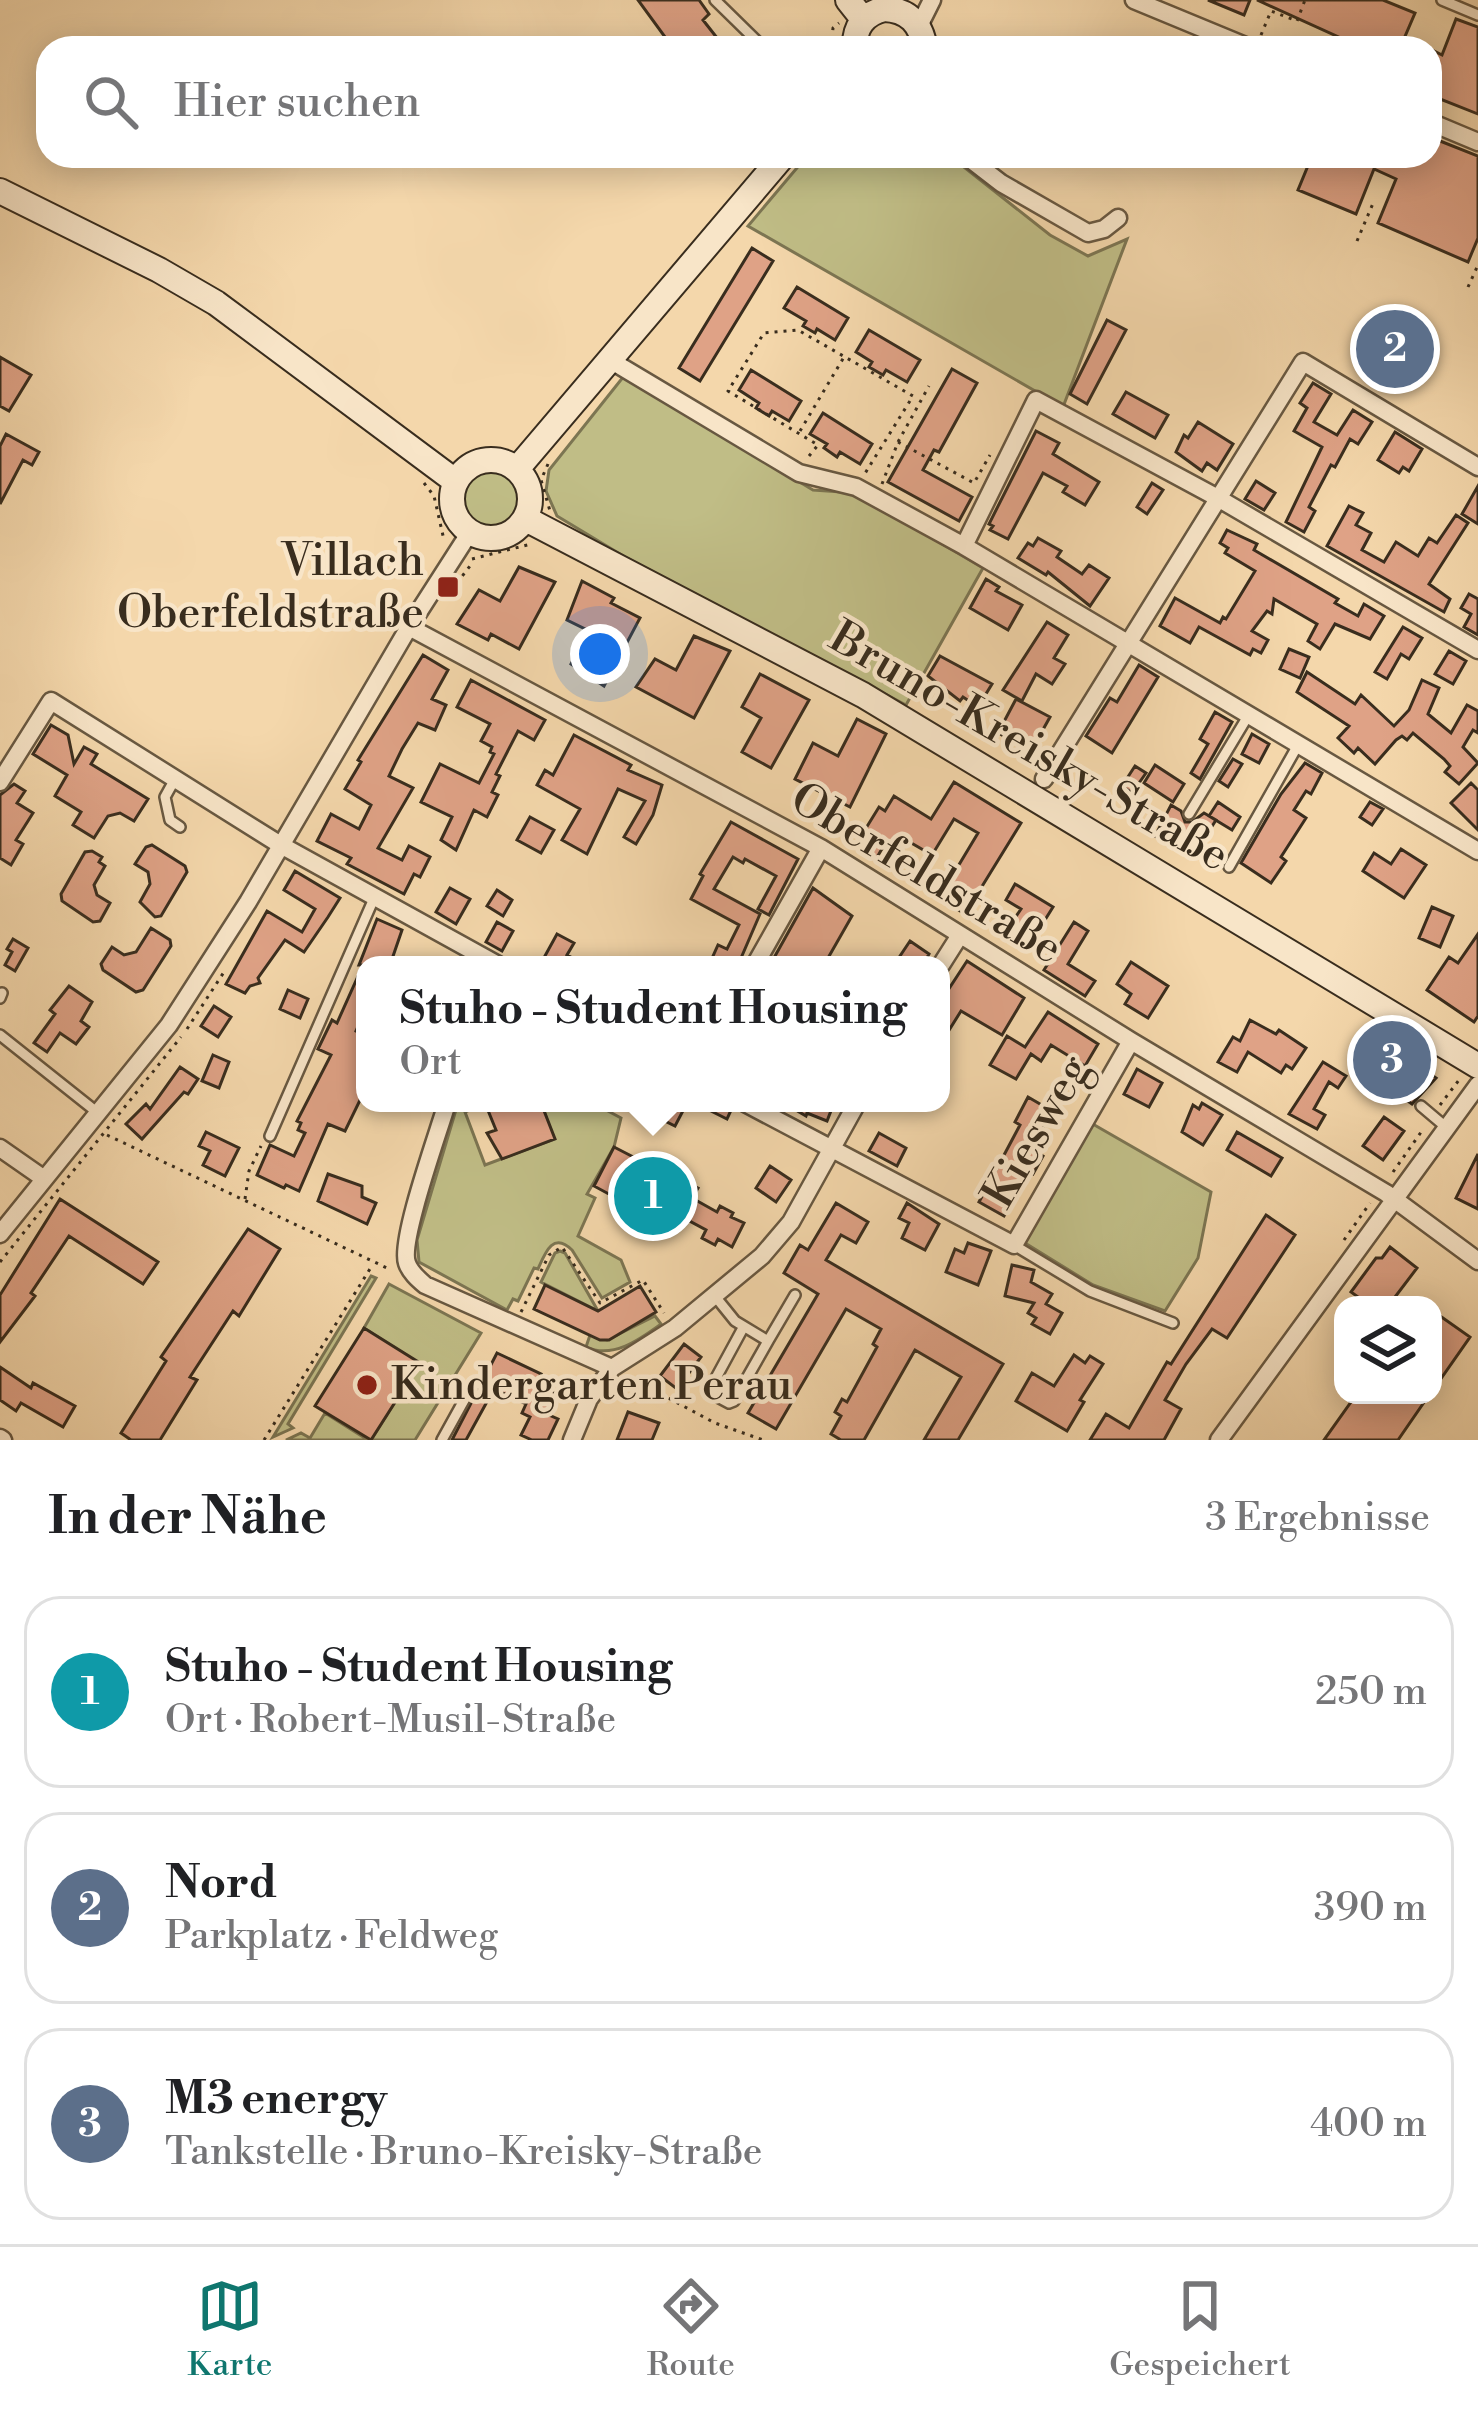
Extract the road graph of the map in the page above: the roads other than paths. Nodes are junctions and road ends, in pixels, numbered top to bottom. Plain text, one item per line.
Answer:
1 (716, 0) edge
2 (932, 0) edge
3 (1134, 0) edge
4 (1442, 0) edge
5 (888, 15) edge
6 (1478, 15) edge
7 (752, 36) edge
8 (856, 36) edge
9 (1221, 36) edge
10 (1442, 127) edge
11 (1478, 142) edge
12 (772, 168) edge
13 (982, 168) edge
14 (0, 191) edge
15 (1115, 211) dead end
16 (610, 360) junction
17 (1478, 467) edge
18 (517, 469) junction
19 (455, 481) junction
20 (1216, 497) junction
21 (531, 530) junction
22 (461, 543) junction
23 (964, 546) junction
24 (409, 627) junction
25 (1125, 644) junction
26 (1478, 650) edge
27 (1248, 716) junction
28 (1298, 745) junction
29 (176, 779) junction
30 (1044, 779) dead end
31 (0, 782) edge
32 (1190, 814) dead end
33 (180, 827) dead end
34 (280, 844) junction
35 (821, 848) junction
36 (1478, 851) edge
37 (1229, 867) dead end
38 (375, 896) junction
39 (959, 935) junction
40 (482, 956) edge
41 (760, 956) edge
42 (946, 956) edge
43 (1399, 1018) junction
44 (0, 1035) edge
45 (1131, 1041) junction
46 (1401, 1058) dead end
47 (1478, 1066) edge
48 (1478, 1085) edge
49 (1421, 1106) dead end
50 (444, 1112) edge
51 (762, 1112) edge
52 (852, 1112) edge
53 (98, 1113) junction
54 (1447, 1128) junction
55 (270, 1136) road end
56 (0, 1148) edge
57 (829, 1149) junction
58 (43, 1178) junction
59 (1396, 1199) junction
60 (0, 1234) edge
61 (1014, 1245) junction
62 (1478, 1261) edge
63 (714, 1295) junction
64 (795, 1295) dead end
65 (1172, 1323) dead end
66 (743, 1328) junction
67 (768, 1341) junction
68 (612, 1368) junction
69 (468, 1393) dead end
70 (442, 1440) edge
71 (572, 1440) edge
72 (1219, 1440) edge

1 - 7 lane
2 - 5 street
3 - 9 street
4 - 6 lane
5 - 8 street
10 - 11 street
12 - 16 street
13 - 15 street
14 - 19 street
16 - 18 street
16 - 23 street
17 - 20 street
18 - 19 street
18 - 21 street
19 - 22 street
20 - 23 street
20 - 25 street
20 - 26 street
21 - 22 street
21 - 43 street, Bruno-Kreisky-Straße
22 - 24 street
23 - 25 street
24 - 34 street
24 - 35 street, Oberfeldstraße
25 - 27 street
25 - 30 street
27 - 28 street
27 - 32 lane
28 - 36 street
28 - 37 lane
29 - 31 street
29 - 33 lane
29 - 34 street
34 - 38 street
34 - 53 street
35 - 39 street, Oberfeldstraße
35 - 41 street
38 - 40 street
38 - 55 lane
39 - 42 street
39 - 45 street, Oberfeldstraße
43 - 46 lane
43 - 47 street, Bruno-Kreisky-Straße
44 - 53 lane
45 - 59 street, Oberfeldstraße
45 - 61 street, Kiesweg
48 - 54 street
49 - 54 lane
50 - 68 street
51 - 57 street, Kiesweg
52 - 57 street
53 - 58 street
54 - 59 street
56 - 58 street
57 - 61 street, Kiesweg
57 - 63 street
58 - 60 street
59 - 62 street, Oberfeldstraße
59 - 72 street
61 - 65 lane
63 - 66 lane
63 - 68 street
64 - 67 lane
66 - 67 lane
66 - 67 lane
68 - 71 street
69 - 70 lane

